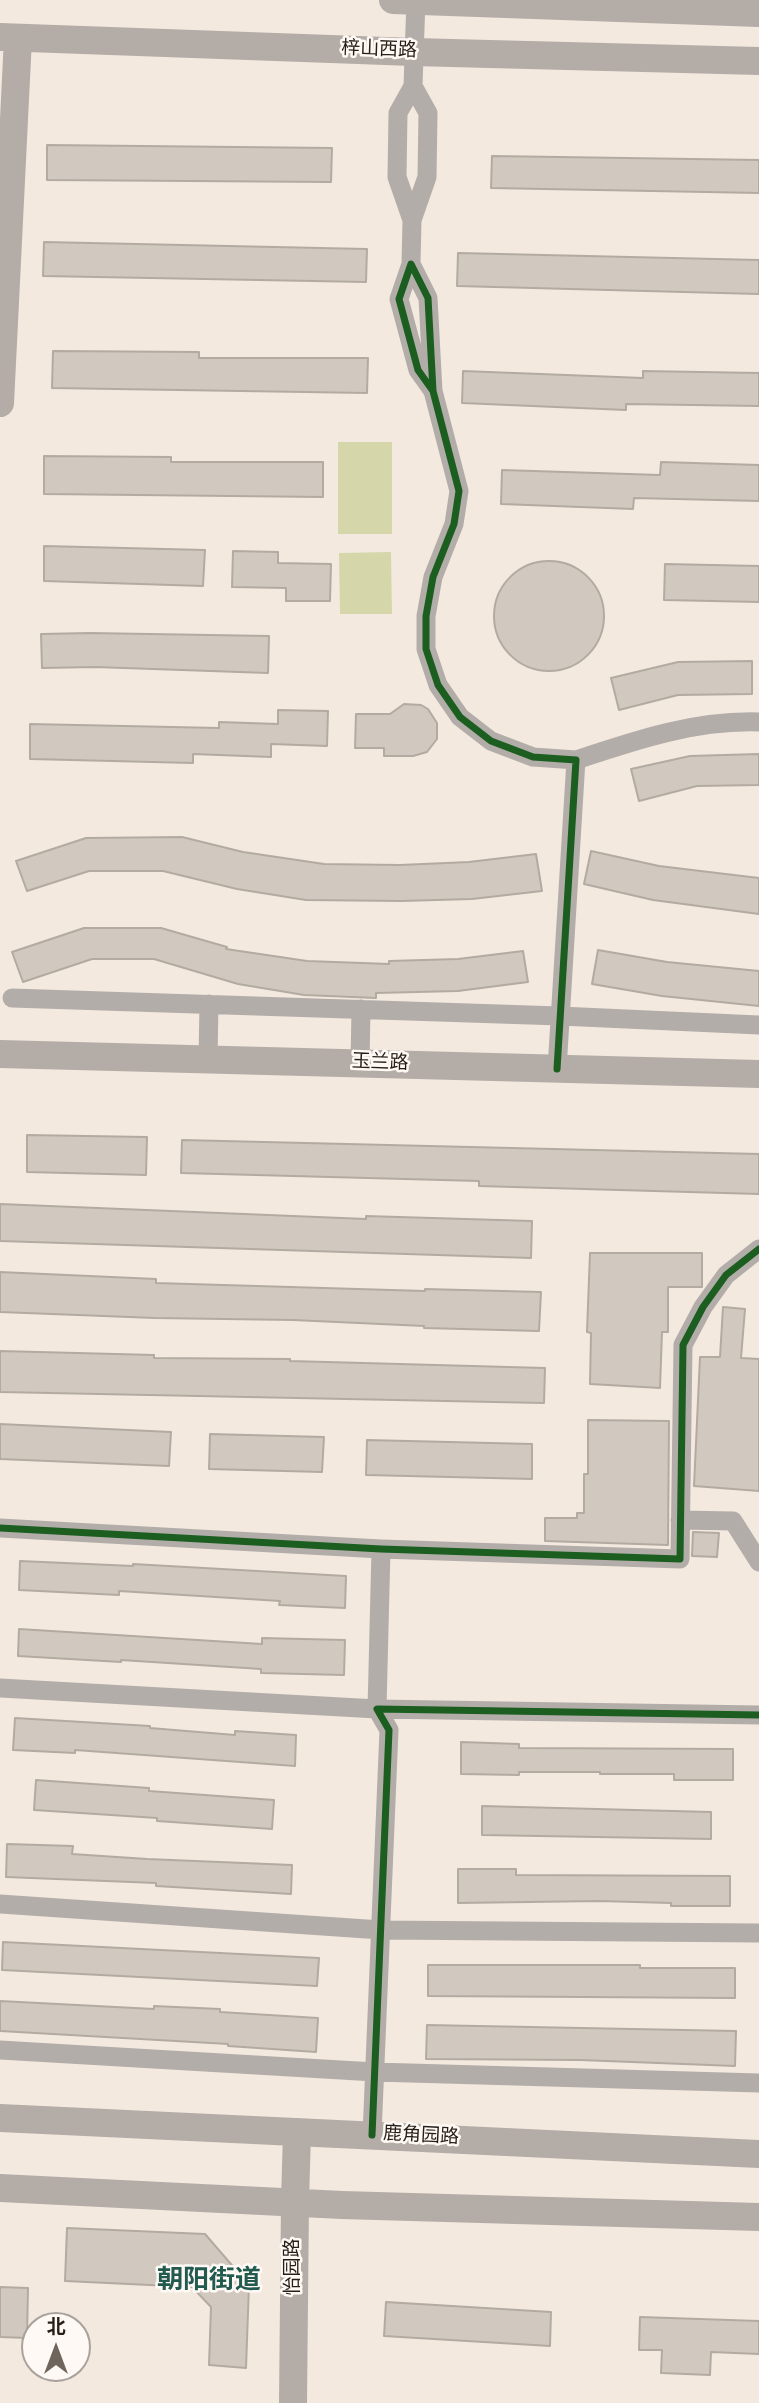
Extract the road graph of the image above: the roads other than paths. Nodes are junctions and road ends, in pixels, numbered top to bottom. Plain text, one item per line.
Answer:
1 (393, 0) edge
2 (416, 0) edge
3 (759, 13) edge
4 (9, 37) edge
5 (413, 52) junction
6 (759, 61) edge
7 (413, 86) junction
8 (412, 220) junction
9 (411, 264) junction
10 (433, 391) junction
11 (0, 404) edge
12 (759, 722) edge
13 (576, 760) junction
14 (12, 998) dead end
15 (209, 1004) junction
16 (361, 1009) junction
17 (560, 1016) junction
18 (759, 1025) edge
19 (0, 1054) edge
20 (208, 1060) junction
21 (360, 1064) junction
22 (556, 1069) junction
23 (759, 1074) edge
24 (759, 1248) edge
25 (680, 1520) junction
26 (0, 1528) edge
27 (380, 1549) junction
28 (759, 1562) edge
29 (0, 1688) edge
30 (377, 1709) junction
31 (759, 1715) edge
32 (0, 1904) edge
33 (381, 1930) junction
34 (759, 1934) edge
35 (0, 2050) edge
36 (375, 2072) junction
37 (759, 2083) edge
38 (0, 2118) edge
39 (298, 2132) junction
40 (372, 2135) junction
41 (759, 2154) edge
42 (0, 2188) edge
43 (295, 2202) junction
44 (759, 2217) edge
45 (293, 2403) edge

1 - 2 street
2 - 3 street
2 - 5 street
4 - 5 street, 梓山西路
4 - 11 street
5 - 6 street, 梓山西路
5 - 7 street
7 - 8 street
7 - 8 street
8 - 9 street
9 - 10 street
9 - 10 street
10 - 13 street
12 - 13 street
13 - 17 street
14 - 15 street
15 - 16 street
15 - 20 street
16 - 17 street
16 - 21 street
17 - 18 street
17 - 22 street
19 - 20 street, 玉兰路
20 - 21 street, 玉兰路
21 - 22 street, 玉兰路
22 - 23 street, 玉兰路
24 - 25 street
25 - 27 street
25 - 28 street
26 - 27 street
27 - 30 street
29 - 30 street
30 - 31 street
30 - 33 street
32 - 33 street
33 - 34 street
33 - 36 street
35 - 36 street
36 - 37 street
36 - 40 street
38 - 39 street, 鹿角园路
39 - 40 street, 鹿角园路
39 - 43 street, 怡园路
40 - 41 street, 鹿角园路
42 - 43 street
43 - 44 street
43 - 45 street, 怡园路

